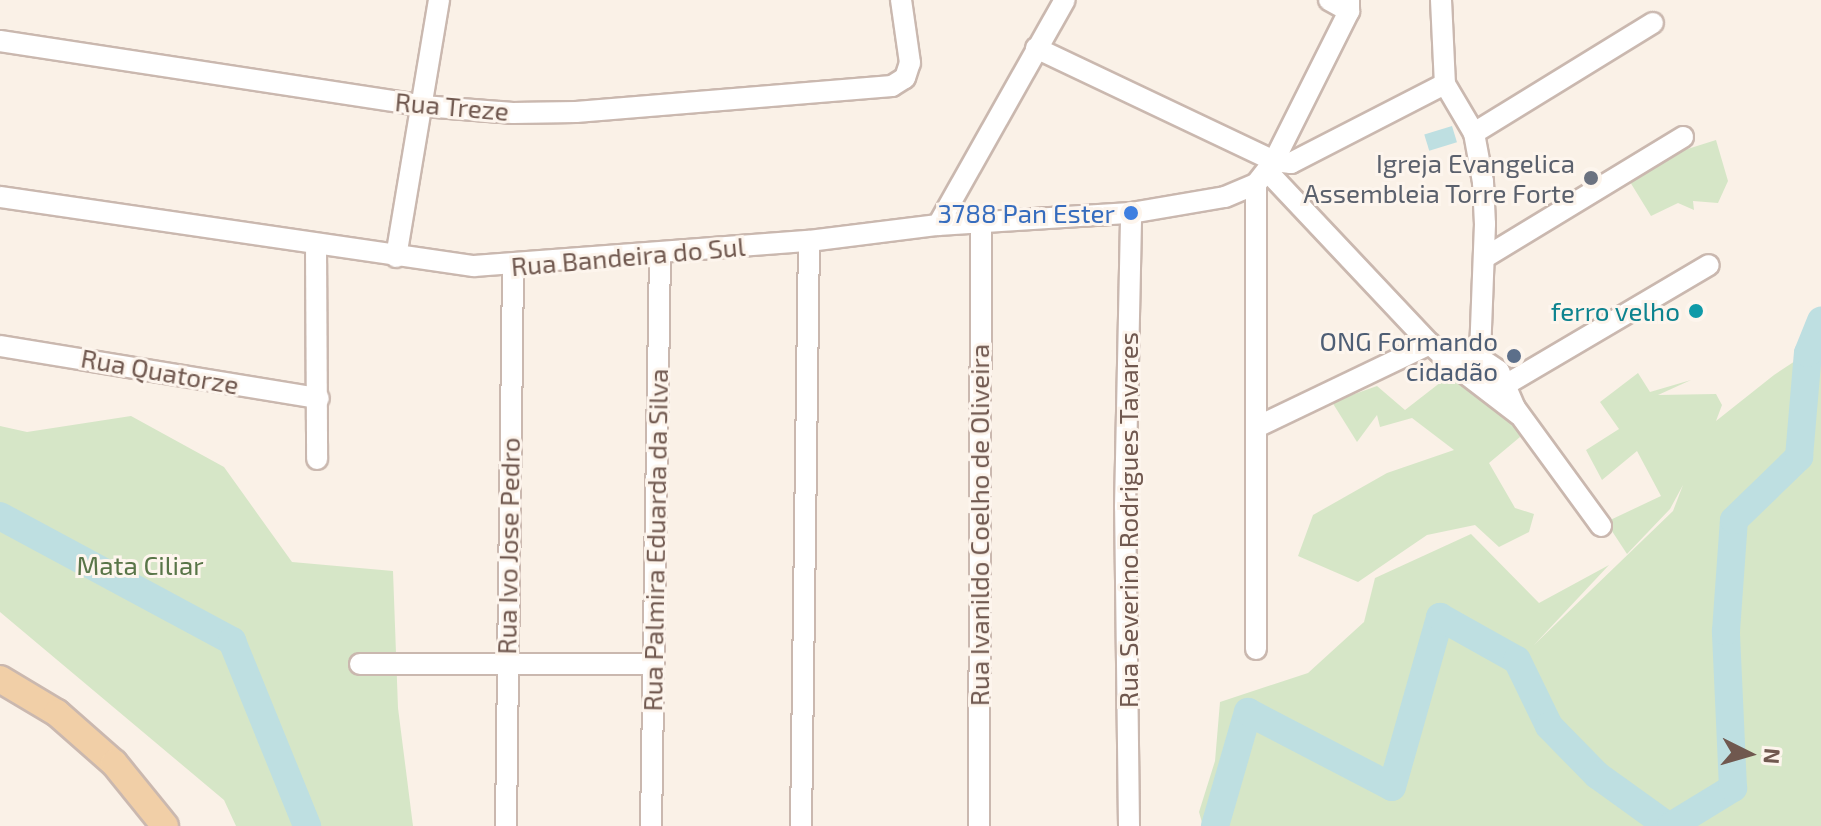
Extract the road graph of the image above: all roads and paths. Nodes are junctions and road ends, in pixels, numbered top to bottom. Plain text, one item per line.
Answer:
1 (439, 0) edge
2 (901, 0) edge
3 (1065, 0) edge
4 (1329, 0) edge
5 (1441, 0) edge
6 (1349, 5) edge
7 (1653, 23) dead end
8 (0, 41) edge
9 (1036, 48) junction
10 (1445, 84) junction
11 (423, 106) junction
12 (1474, 133) junction
13 (1683, 137) dead end
14 (1266, 173) junction
15 (0, 197) edge
16 (1131, 213) junction
17 (981, 223) junction
18 (938, 225) junction
19 (809, 241) junction
20 (316, 245) junction
21 (660, 254) junction
22 (396, 257) junction
23 (1484, 258) junction
24 (1709, 265) dead end
25 (513, 266) junction
26 (1430, 344) junction
27 (0, 346) edge
28 (1480, 357) junction
29 (1449, 361) junction
30 (1507, 384) junction
31 (319, 398) junction
32 (1522, 417) junction
33 (1259, 426) junction
34 (317, 459) dead end
35 (1601, 526) dead end
36 (1256, 649) dead end
37 (360, 664) dead end
38 (652, 664) junction
39 (506, 665) junction
40 (0, 679) edge
41 (165, 826) edge
42 (506, 826) edge
43 (651, 826) edge
44 (801, 826) edge
45 (979, 826) edge
46 (1129, 826) edge

1 - 11 street
2 - 11 street, Rua Treze
3 - 9 street
4 - 6 street
5 - 10 street
6 - 14 street
7 - 12 street
8 - 11 street, Rua Treze
9 - 14 street
9 - 18 street
10 - 12 street
10 - 14 street, Rua Bandeira do Sul
11 - 22 street
12 - 23 street
13 - 23 street
14 - 16 street, Rua Bandeira do Sul
14 - 26 street
14 - 33 street
15 - 20 street, Rua Bandeira do Sul
16 - 17 street, Rua Bandeira do Sul
16 - 46 street, Rua Severino Rodrigues Tavares
17 - 18 street, Rua Bandeira do Sul
17 - 45 street, Rua Ivanildo Coelho de Oliveira
18 - 19 street, Rua Bandeira do Sul
19 - 21 street, Rua Bandeira do Sul
19 - 44 street
20 - 22 street, Rua Bandeira do Sul
20 - 31 street
21 - 25 street, Rua Bandeira do Sul
21 - 38 street, Rua Palmira Eduarda da Silva
22 - 25 street, Rua Bandeira do Sul
23 - 28 street
24 - 30 street
25 - 39 street, Rua Ivo Jose Pedro
26 - 29 street
26 - 33 street
27 - 31 street, Rua Quatorze
28 - 29 street
28 - 30 street
29 - 32 street
30 - 32 street
31 - 34 street
32 - 35 street
33 - 36 street
37 - 39 street
38 - 39 street
38 - 43 street, Rua Palmira Eduarda da Silva
39 - 42 street, Rua Ivo Jose Pedro
40 - 41 main road

